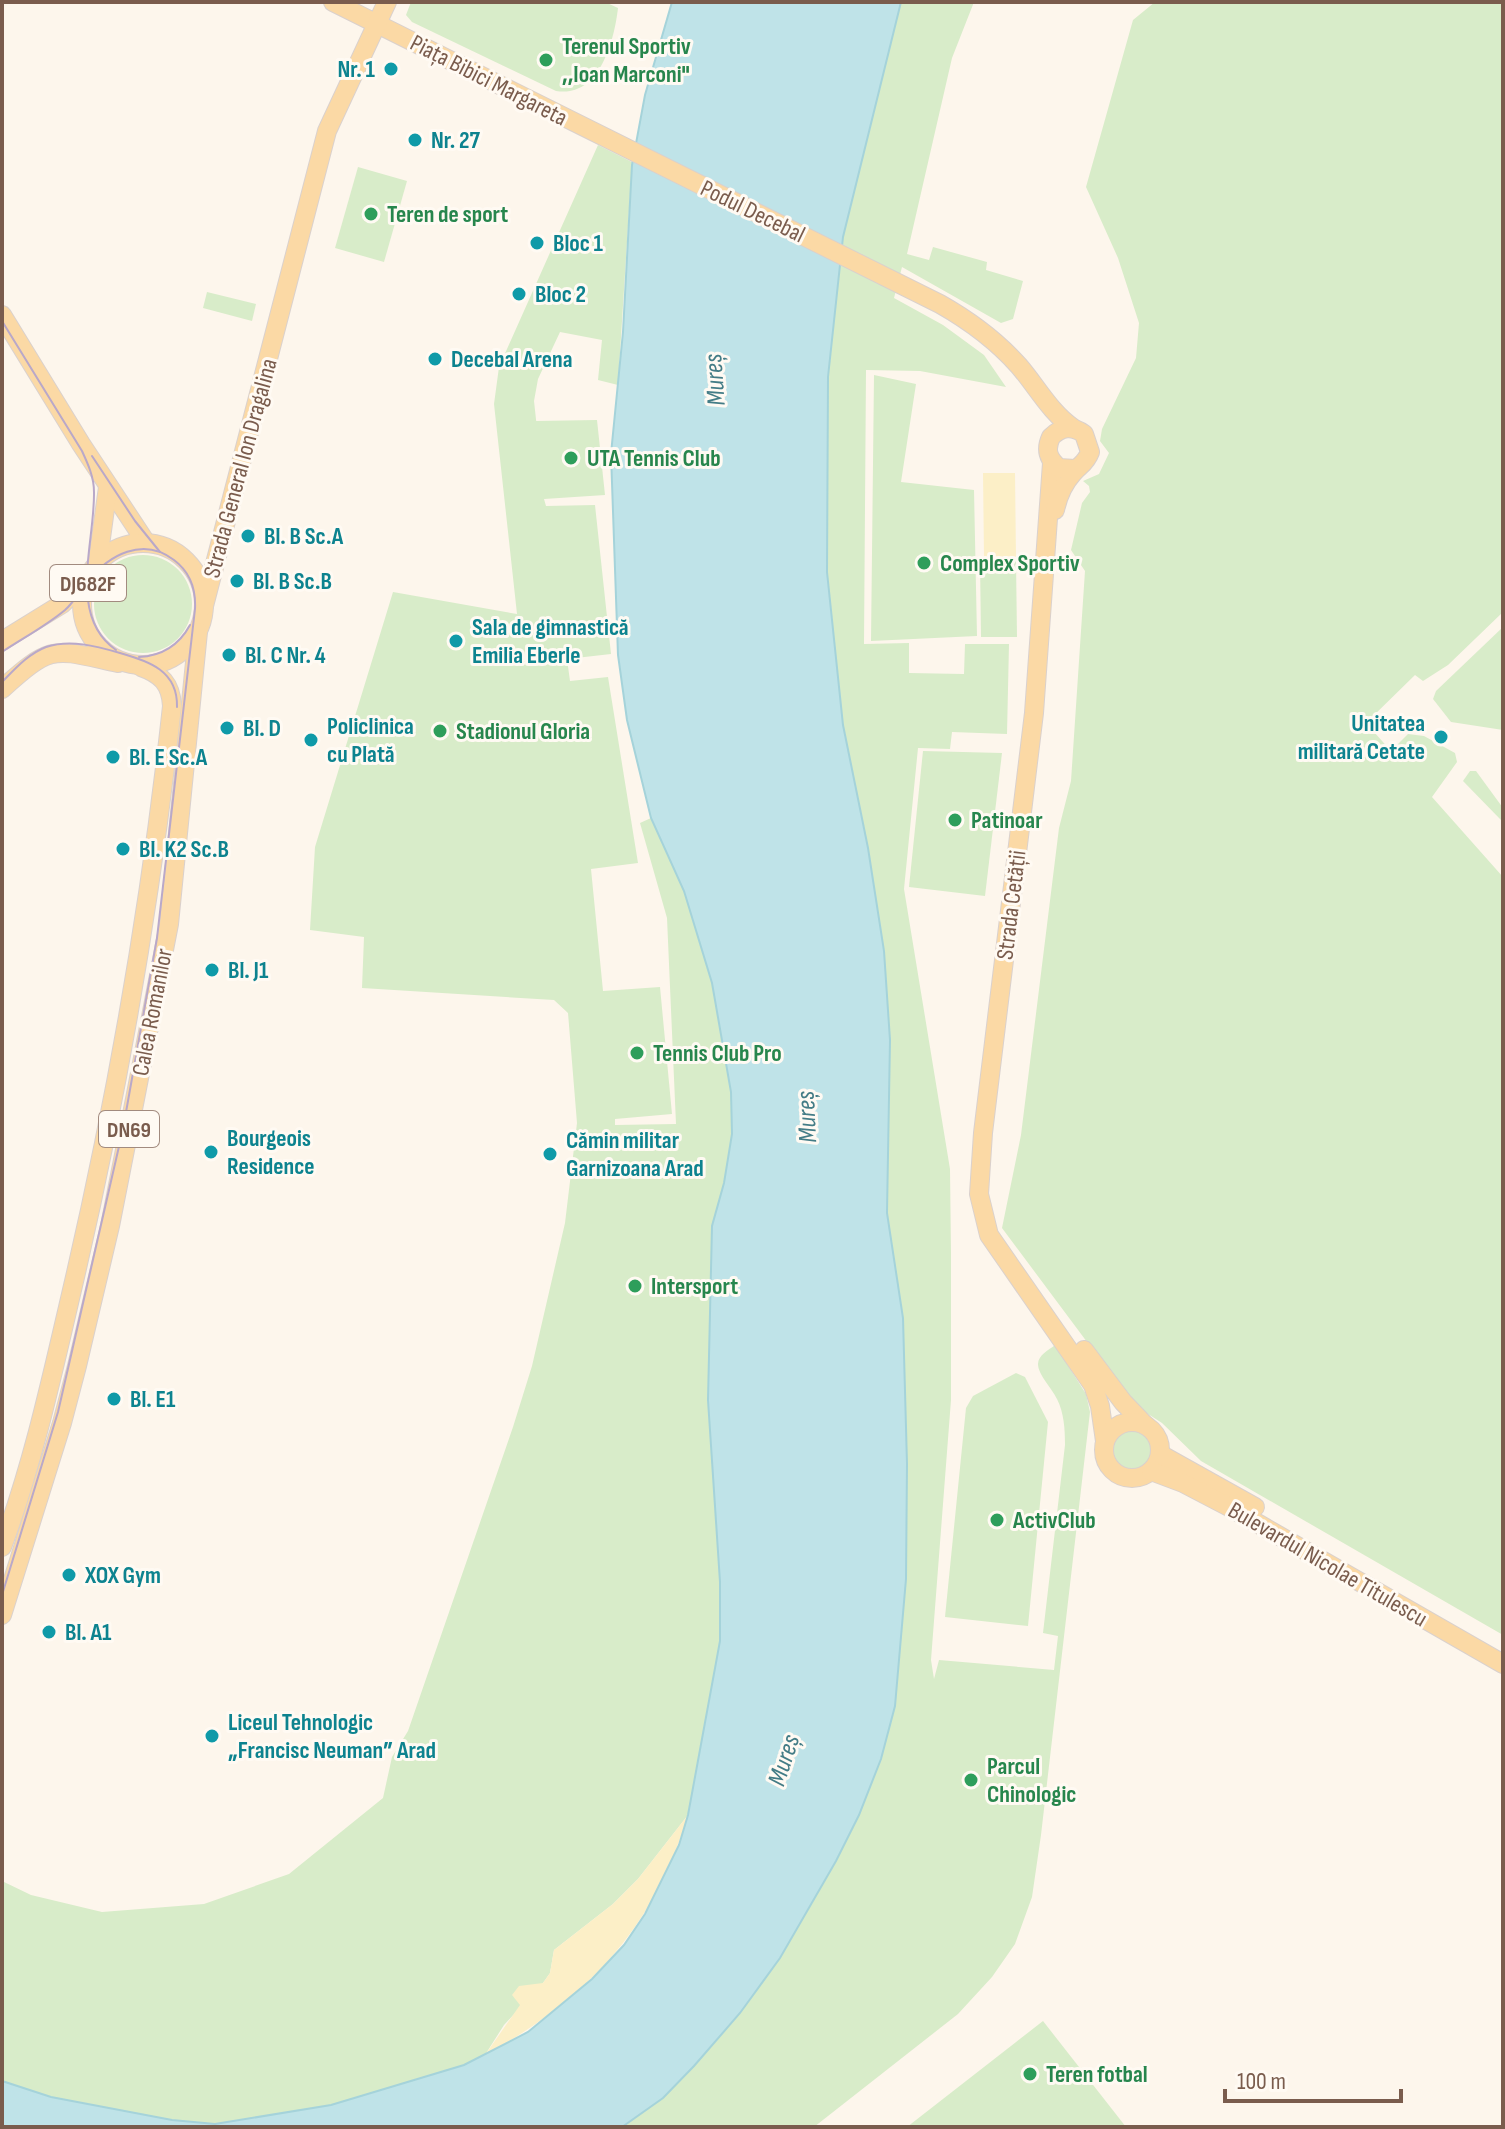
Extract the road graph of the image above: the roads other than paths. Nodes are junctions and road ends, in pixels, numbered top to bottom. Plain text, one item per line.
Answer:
1 (333, 2) edge
2 (387, 2) edge
3 (395, 2) edge
4 (376, 24) junction
5 (453, 61) junction
6 (602, 137) joint
7 (2, 315) edge
8 (1035, 387) junction
9 (1073, 428) junction
10 (1051, 437) junction
11 (1052, 463) junction
12 (1075, 469) junction
13 (108, 487) junction
14 (145, 541) junction
15 (1047, 552) junction
16 (98, 560) junction
17 (89, 578) junction
18 (204, 606) junction
19 (198, 632) junction
20 (2, 641) edge
21 (135, 666) junction
22 (2, 689) edge
23 (1000, 1253) junction
24 (1145, 1425) junction
25 (1105, 1441) junction
26 (1160, 1454) junction
27 (1151, 1471) junction
28 (2, 1547) edge
29 (2, 1615) edge
30 (1503, 1651) edge
31 (1503, 1664) edge

1 - 4 main road, Piața Bibici Margareta
2 - 4 main road, Strada General Ion Dragalina
3 - 5 main road
4 - 5 main road, Piața Bibici Margareta
4 - 18 main road, Strada General Ion Dragalina
5 - 6 main road, Piața Bibici Margareta
6 - 8 main road, Podul Decebal
7 - 13 main road
8 - 9 main road
8 - 10 main road
9 - 10 main road
9 - 12 main road
10 - 11 main road
11 - 12 main road
11 - 15 main road, Strada Cetății
12 - 15 main road, Strada Cetății
13 - 14 main road
13 - 16 main road
14 - 16 main road, DJ682F
14 - 18 main road, DJ682F
15 - 23 main road, Strada Cetății
16 - 17 main road, DJ682F
17 - 20 main road, DJ682F
17 - 21 main road, DJ682F
18 - 19 main road
19 - 21 main road
19 - 29 main road, Calea Romanilor / DN69
21 - 22 main road
21 - 28 main road, Calea Romanilor / DN69
23 - 24 main road, Strada Cetății
23 - 25 main road, Strada Cetății
24 - 25 main road
24 - 26 main road, Strada Cetății
25 - 27 main road, Strada Cetății
26 - 27 main road
26 - 30 main road, Bulevardul Nicolae Titulescu
27 - 31 main road, Bulevardul Nicolae Titulescu

